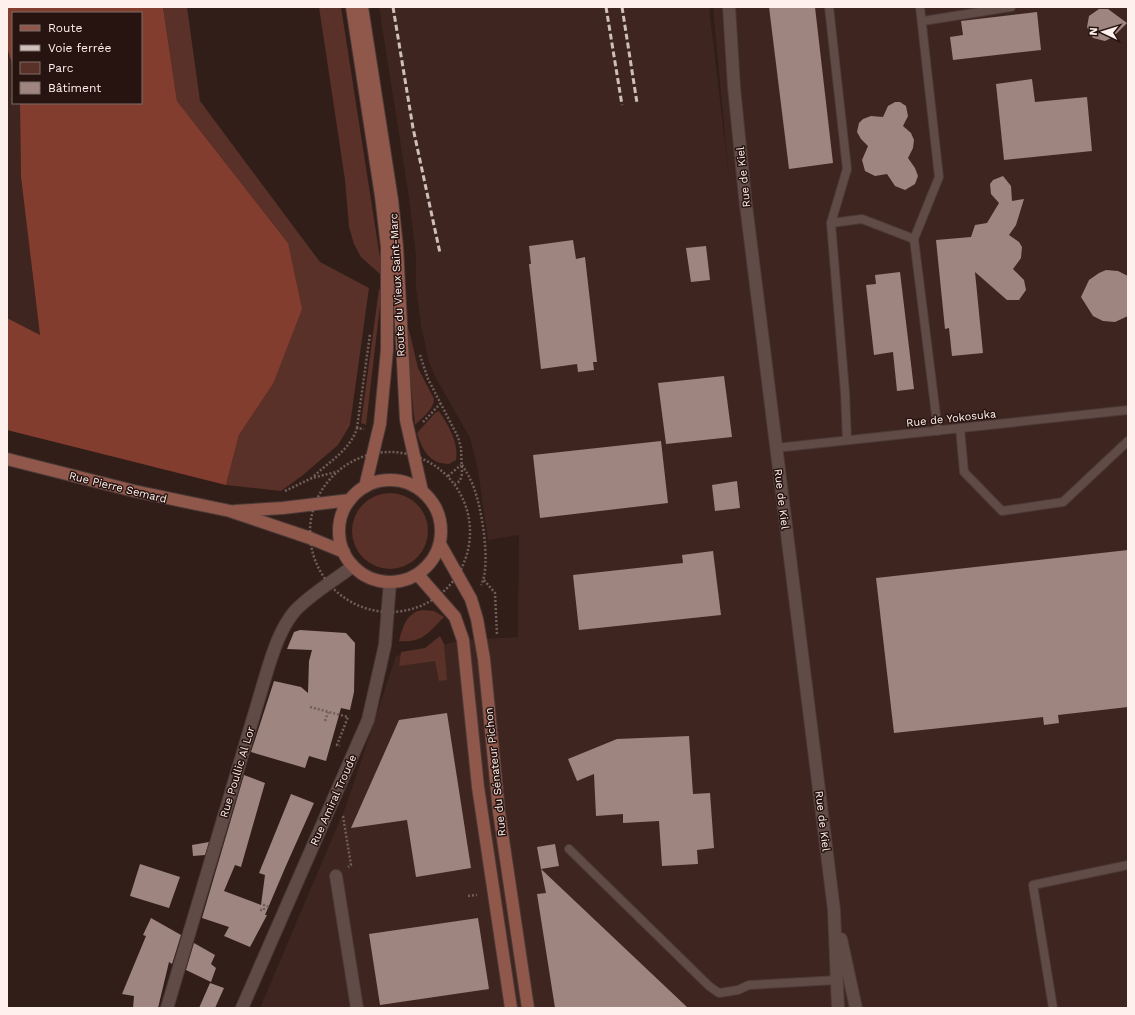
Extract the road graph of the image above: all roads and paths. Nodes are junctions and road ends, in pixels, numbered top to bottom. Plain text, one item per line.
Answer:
1 (352, 7) edge
2 (362, 7) edge
3 (721, 7) edge
4 (728, 7) edge
5 (830, 7) edge
6 (920, 7) edge
7 (1011, 7) edge
8 (923, 21) junction
9 (734, 87) junction
10 (831, 223) junction
11 (914, 239) junction
12 (371, 330) dead end
13 (441, 404) dead end
14 (1128, 410) edge
15 (422, 423) dead end
16 (357, 428) junction
17 (960, 428) junction
18 (368, 429) dead end
19 (938, 431) junction
20 (847, 440) junction
21 (1128, 441) edge
22 (776, 448) junction
23 (372, 453) junction
24 (413, 454) junction
25 (7, 459) edge
26 (462, 465) junction
27 (337, 471) junction
28 (448, 476) junction
29 (312, 478) junction
30 (455, 484) junction
31 (365, 487) junction
32 (422, 491) junction
33 (278, 492) dead end
34 (350, 500) junction
35 (315, 504) junction
36 (230, 511) junction
37 (470, 522) dead end
38 (310, 538) junction
39 (440, 544) junction
40 (344, 552) junction
41 (354, 566) junction
42 (418, 575) junction
43 (484, 580) dead end
44 (390, 582) junction
45 (310, 707) dead end
46 (328, 712) junction
47 (325, 721) dead end
48 (340, 746) dead end
49 (342, 813) dead end
50 (569, 849) dead end
51 (1128, 865) edge
52 (336, 876) joint
53 (477, 895) dead end
54 (468, 896) dead end
55 (834, 910) junction
56 (837, 980) junction
57 (167, 1008) edge
58 (242, 1008) edge
59 (357, 1008) edge
60 (511, 1008) edge
61 (528, 1008) edge
62 (838, 1008) edge
63 (856, 1008) edge
64 (1053, 1008) edge

1 - 23 main road, Route du Vieux Saint-Marc
2 - 24 main road, Route du Vieux Saint-Marc
3 - 9 street, Rue de Kiel
4 - 9 street, Rue de Kiel
5 - 10 lane
6 - 8 lane
7 - 8 lane
8 - 11 lane
9 - 22 street, Rue de Kiel
10 - 11 lane
10 - 20 lane
11 - 19 lane
12 - 16 path
13 - 15 path
14 - 17 lane, Rue de Yokosuka
16 - 18 path
16 - 29 path
17 - 19 lane, Rue de Yokosuka
17 - 21 lane
19 - 20 lane, Rue de Yokosuka
20 - 22 lane, Rue de Yokosuka
22 - 55 street, Rue de Kiel
23 - 24 path
23 - 27 path
23 - 31 main road, Route du Vieux Saint-Marc
24 - 28 path
24 - 32 main road, Route du Vieux Saint-Marc
25 - 36 main road, Rue Pierre Semard
26 - 28 path
26 - 30 path
26 - 43 path
27 - 29 path
27 - 35 path
28 - 30 path
29 - 33 path
30 - 37 path
31 - 32 main road
31 - 34 main road
32 - 39 main road
34 - 35 main road, Rue Pierre Semard
34 - 40 main road
35 - 36 main road, Rue Pierre Semard
35 - 38 path
36 - 38 main road, Rue Pierre Semard
38 - 40 main road, Rue Pierre Semard
39 - 42 main road
39 - 61 main road, Rue du Sénateur Pichon
40 - 41 main road
41 - 44 main road
41 - 57 street, Rue Poullic Al Lor
42 - 44 main road
42 - 60 main road, Rue du Sénateur Pichon
44 - 58 street, Rue Amiral Troude
45 - 46 path
46 - 47 path
46 - 48 path
49 - 52 path
50 - 56 lane
51 - 64 lane
52 - 59 street
53 - 54 path
55 - 56 street, Rue de Kiel
55 - 63 street, Rue de Kiel
56 - 62 street, Rue de Kiel

